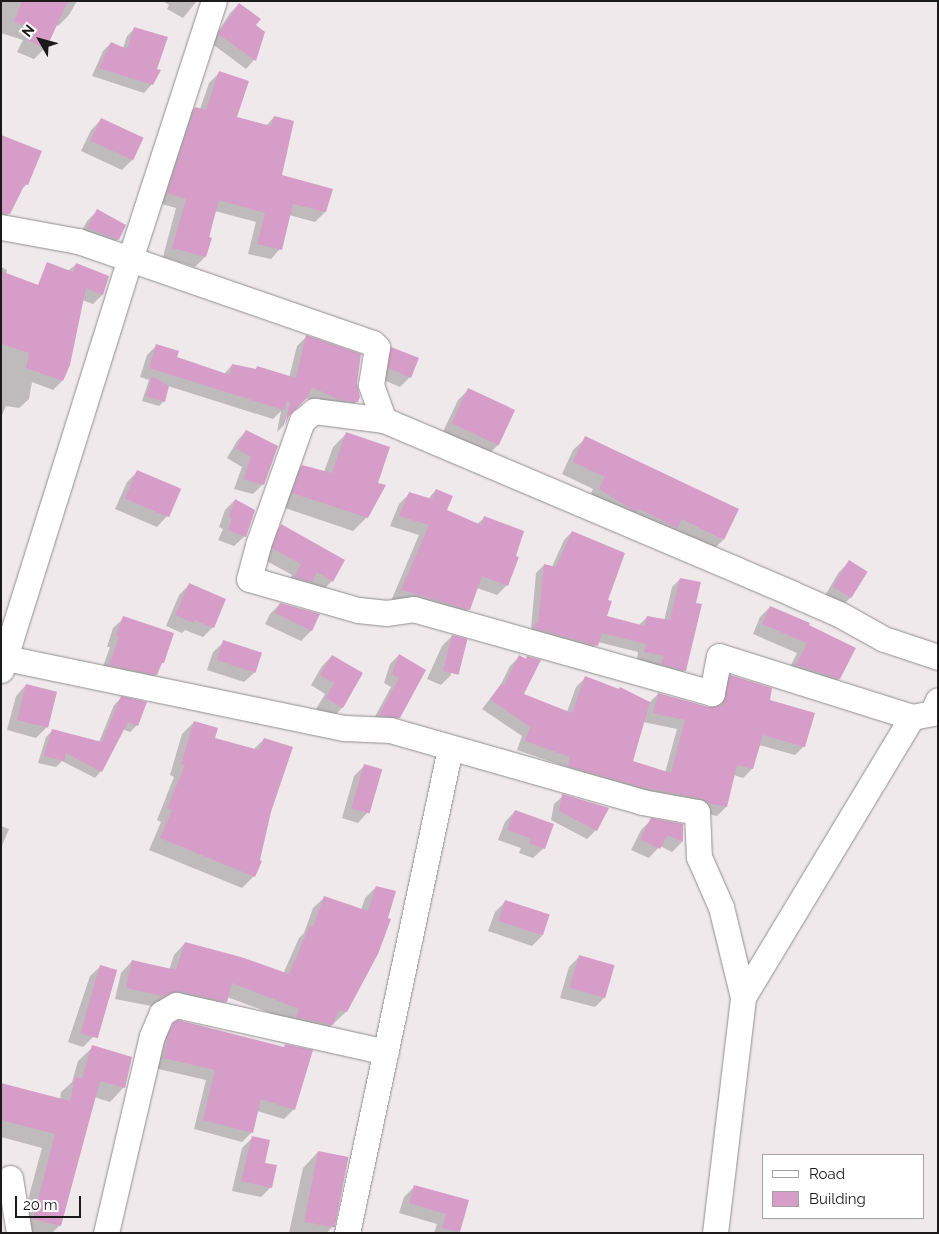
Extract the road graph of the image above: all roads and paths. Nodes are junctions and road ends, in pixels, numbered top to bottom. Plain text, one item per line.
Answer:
1 (214, 1) edge
2 (1, 227) edge
3 (130, 259) junction
4 (384, 420) junction
5 (938, 657) edge
6 (3, 664) edge
7 (930, 711) edge
8 (450, 749) junction
9 (743, 997) junction
10 (386, 1052) junction
11 (10, 1178) dead end
12 (19, 1233) edge
13 (106, 1233) edge
14 (347, 1233) edge
15 (715, 1233) edge

1 - 3 street
2 - 3 street
3 - 4 street
3 - 6 street
4 - 5 street
4 - 7 street
6 - 8 street
7 - 9 street
8 - 9 street
8 - 10 street
9 - 15 street
10 - 13 street
10 - 14 street
11 - 12 street

